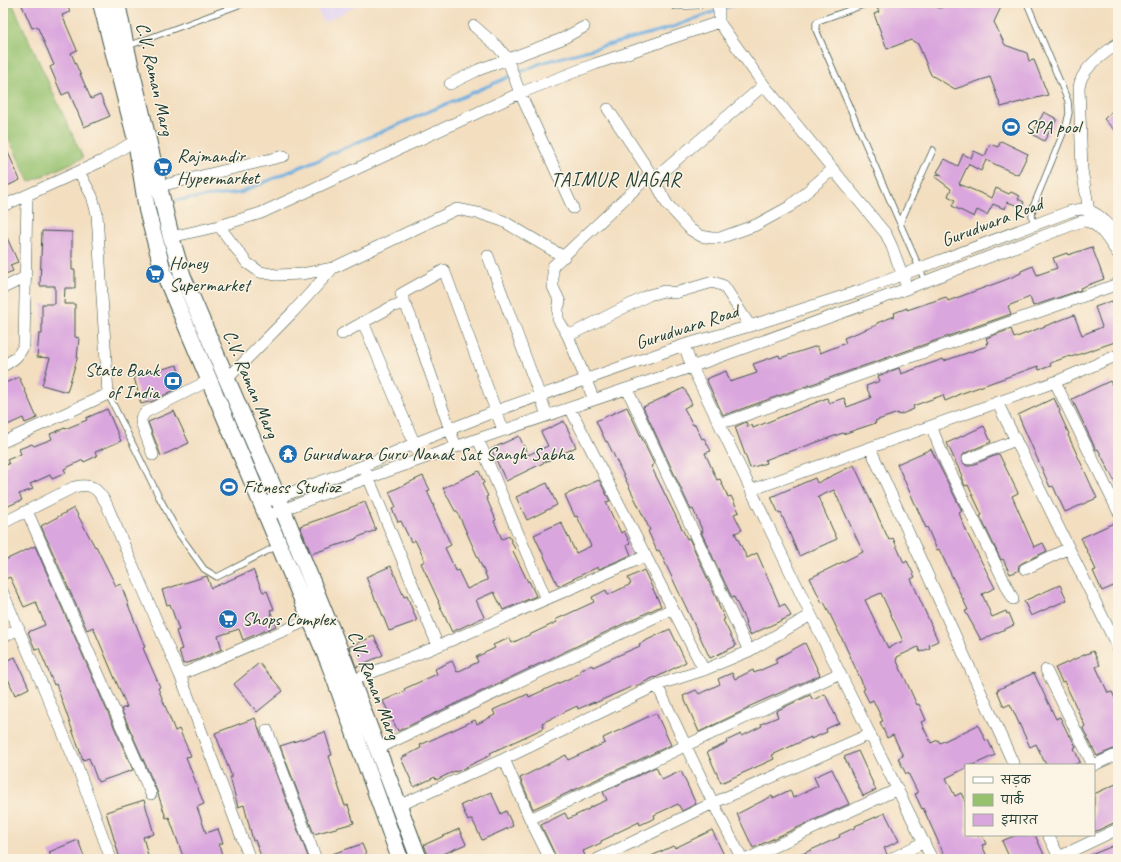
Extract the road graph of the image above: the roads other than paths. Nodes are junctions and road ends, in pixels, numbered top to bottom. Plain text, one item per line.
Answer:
1 (102, 3) edge
2 (117, 3) edge
3 (244, 3) edge
4 (698, 3) edge
5 (869, 3) edge
6 (1027, 3) edge
7 (676, 4) dead end
8 (719, 13) edge
9 (474, 26) dead end
10 (584, 26) dead end
11 (1118, 43) edge
12 (126, 47) junction
13 (507, 58) junction
14 (450, 84) dead end
15 (764, 84) junction
16 (520, 93) junction
17 (608, 109) dead end
18 (136, 140) junction
19 (933, 150) dead end
20 (284, 156) dead end
21 (833, 169) junction
22 (79, 172) junction
23 (652, 177) junction
24 (160, 186) junction
25 (27, 196) junction
26 (3, 206) edge
27 (573, 208) dead end
28 (1090, 216) junction
29 (900, 223) junction
30 (1033, 225) junction
31 (219, 226) junction
32 (171, 237) junction
33 (1118, 237) edge
34 (1118, 254) edge
35 (488, 256) dead end
36 (564, 257) junction
37 (333, 268) junction
38 (920, 269) junction
39 (903, 275) junction
40 (26, 277) junction
41 (925, 281) junction
42 (1118, 284) edge
43 (3, 288) edge
44 (908, 288) junction
45 (405, 304) junction
46 (363, 322) junction
47 (750, 326) junction
48 (342, 334) dead end
49 (568, 336) junction
50 (684, 344) junction
51 (1118, 355) edge
52 (3, 366) edge
53 (692, 367) junction
54 (227, 379) junction
55 (210, 380) junction
56 (586, 380) junction
57 (1055, 382) junction
58 (627, 389) junction
59 (108, 394) junction
60 (540, 396) junction
61 (594, 400) junction
62 (998, 402) junction
63 (570, 408) junction
64 (496, 411) junction
65 (547, 416) junction
66 (719, 423) junction
67 (931, 426) junction
68 (450, 429) junction
69 (503, 430) junction
70 (478, 439) junction
71 (1016, 440) junction
72 (3, 442) edge
73 (413, 444) junction
74 (456, 447) junction
75 (870, 448) junction
76 (153, 455) dead end
77 (421, 459) junction
78 (968, 459) dead end
79 (363, 466) junction
80 (368, 478) junction
81 (751, 490) junction
82 (280, 504) junction
83 (264, 509) junction
84 (27, 511) junction
85 (1118, 511) edge
86 (3, 523) edge
87 (280, 545) junction
88 (1069, 548) junction
89 (646, 556) junction
90 (1025, 569) dead end
91 (3, 593) edge
92 (1013, 599) dead end
93 (546, 600) junction
94 (672, 609) junction
95 (811, 616) junction
96 (311, 619) junction
97 (19, 629) junction
98 (3, 637) edge
99 (438, 646) junction
100 (1118, 648) edge
101 (749, 651) junction
102 (704, 670) junction
103 (1046, 670) dead end
104 (840, 673) junction
105 (180, 675) junction
106 (351, 681) junction
107 (657, 685) junction
108 (267, 730) dead end
109 (870, 734) junction
110 (686, 746) junction
111 (377, 749) junction
112 (1118, 754) edge
113 (504, 759) junction
114 (1014, 764) edge
115 (1093, 764) edge
116 (1095, 764) edge
117 (898, 789) junction
118 (151, 794) dead end
119 (713, 803) junction
120 (398, 806) junction
121 (530, 819) junction
122 (1118, 829) edge
123 (1048, 836) edge
124 (924, 842) junction
125 (1059, 858) edge
126 (111, 859) edge
127 (250, 859) edge
128 (316, 859) edge
129 (400, 859) edge
130 (419, 859) edge
131 (550, 859) edge
132 (598, 859) edge
133 (742, 859) edge
134 (747, 859) edge
135 (891, 859) edge
136 (932, 859) edge

1 - 18 main road, C.V. Raman Marg
2 - 12 main road, C.V. Raman Marg
3 - 12 lane
4 - 7 street
5 - 29 lane
6 - 30 lane
8 - 15 street
8 - 16 street
9 - 13 street
10 - 13 street
11 - 28 street
12 - 24 main road, C.V. Raman Marg
13 - 14 street
13 - 16 street
15 - 21 street
15 - 23 street
16 - 27 street
16 - 31 street
17 - 23 street
18 - 22 street
18 - 55 main road, C.V. Raman Marg
19 - 29 lane
20 - 24 street
21 - 23 street
21 - 39 street
22 - 25 street
22 - 59 street
23 - 36 street
24 - 32 main road, C.V. Raman Marg
25 - 26 street
25 - 40 street
28 - 30 street, Gurudwara Road
28 - 33 street
28 - 34 street
28 - 41 street
29 - 38 lane
30 - 38 street, Gurudwara Road
31 - 32 street
31 - 37 street
32 - 54 main road, C.V. Raman Marg
35 - 60 street
36 - 37 street
36 - 49 street
37 - 54 street
38 - 39 street, Gurudwara Road
38 - 41 lane
39 - 44 street
39 - 47 street, Gurudwara Road
40 - 43 street
40 - 52 street
41 - 44 street
42 - 66 street
44 - 53 street
45 - 46 street
45 - 64 street
45 - 68 street
46 - 48 street
46 - 73 street
47 - 49 street
47 - 50 street, Gurudwara Road
49 - 56 street
50 - 53 street
50 - 56 street, Gurudwara Road
51 - 57 street
53 - 58 street
53 - 66 street
54 - 82 main road, C.V. Raman Marg
55 - 76 street
55 - 83 main road, C.V. Raman Marg
56 - 60 street, Gurudwara Road
56 - 61 street
57 - 62 street
57 - 85 street
58 - 61 street
58 - 101 street
59 - 72 street
59 - 87 lane
60 - 64 street, Gurudwara Road
60 - 65 street
61 - 63 street
62 - 67 street
62 - 71 street
63 - 65 street
63 - 89 street
64 - 68 street, Gurudwara Road
64 - 69 street
65 - 69 street
66 - 81 street
67 - 75 street
67 - 92 street
68 - 73 street, Gurudwara Road
68 - 74 street
69 - 70 street
70 - 74 street
70 - 93 street
71 - 78 street
71 - 88 street
73 - 77 street
73 - 79 street, Gurudwara Road
74 - 77 street
75 - 81 street
75 - 114 street
77 - 80 street
79 - 80 street
79 - 82 street, Gurudwara Road
80 - 82 street
80 - 99 street
81 - 95 street
82 - 83 street
82 - 83 street, Gurudwara Road
82 - 106 main road, C.V. Raman Marg
83 - 87 main road, C.V. Raman Marg
84 - 86 street
84 - 105 street
84 - 118 street
87 - 96 main road, C.V. Raman Marg
88 - 90 street
88 - 100 street
89 - 93 street
89 - 94 street
91 - 97 street
93 - 99 street
94 - 102 street
94 - 111 street
95 - 101 street
95 - 104 street
96 - 105 street
96 - 129 main road, C.V. Raman Marg
97 - 98 street
97 - 126 street
99 - 106 street
101 - 102 street
102 - 107 street
103 - 115 street
104 - 109 street
104 - 110 street
105 - 127 street
106 - 111 main road, C.V. Raman Marg
107 - 110 street
107 - 113 street
108 - 128 street
109 - 117 street
109 - 119 street
110 - 119 street
110 - 121 street
111 - 120 main road, C.V. Raman Marg
112 - 116 street
113 - 120 street
113 - 121 street
117 - 124 street
117 - 134 street
119 - 132 street
119 - 133 street
120 - 130 main road, C.V. Raman Marg
121 - 131 street
122 - 125 street
123 - 125 street
124 - 135 street
124 - 136 street

